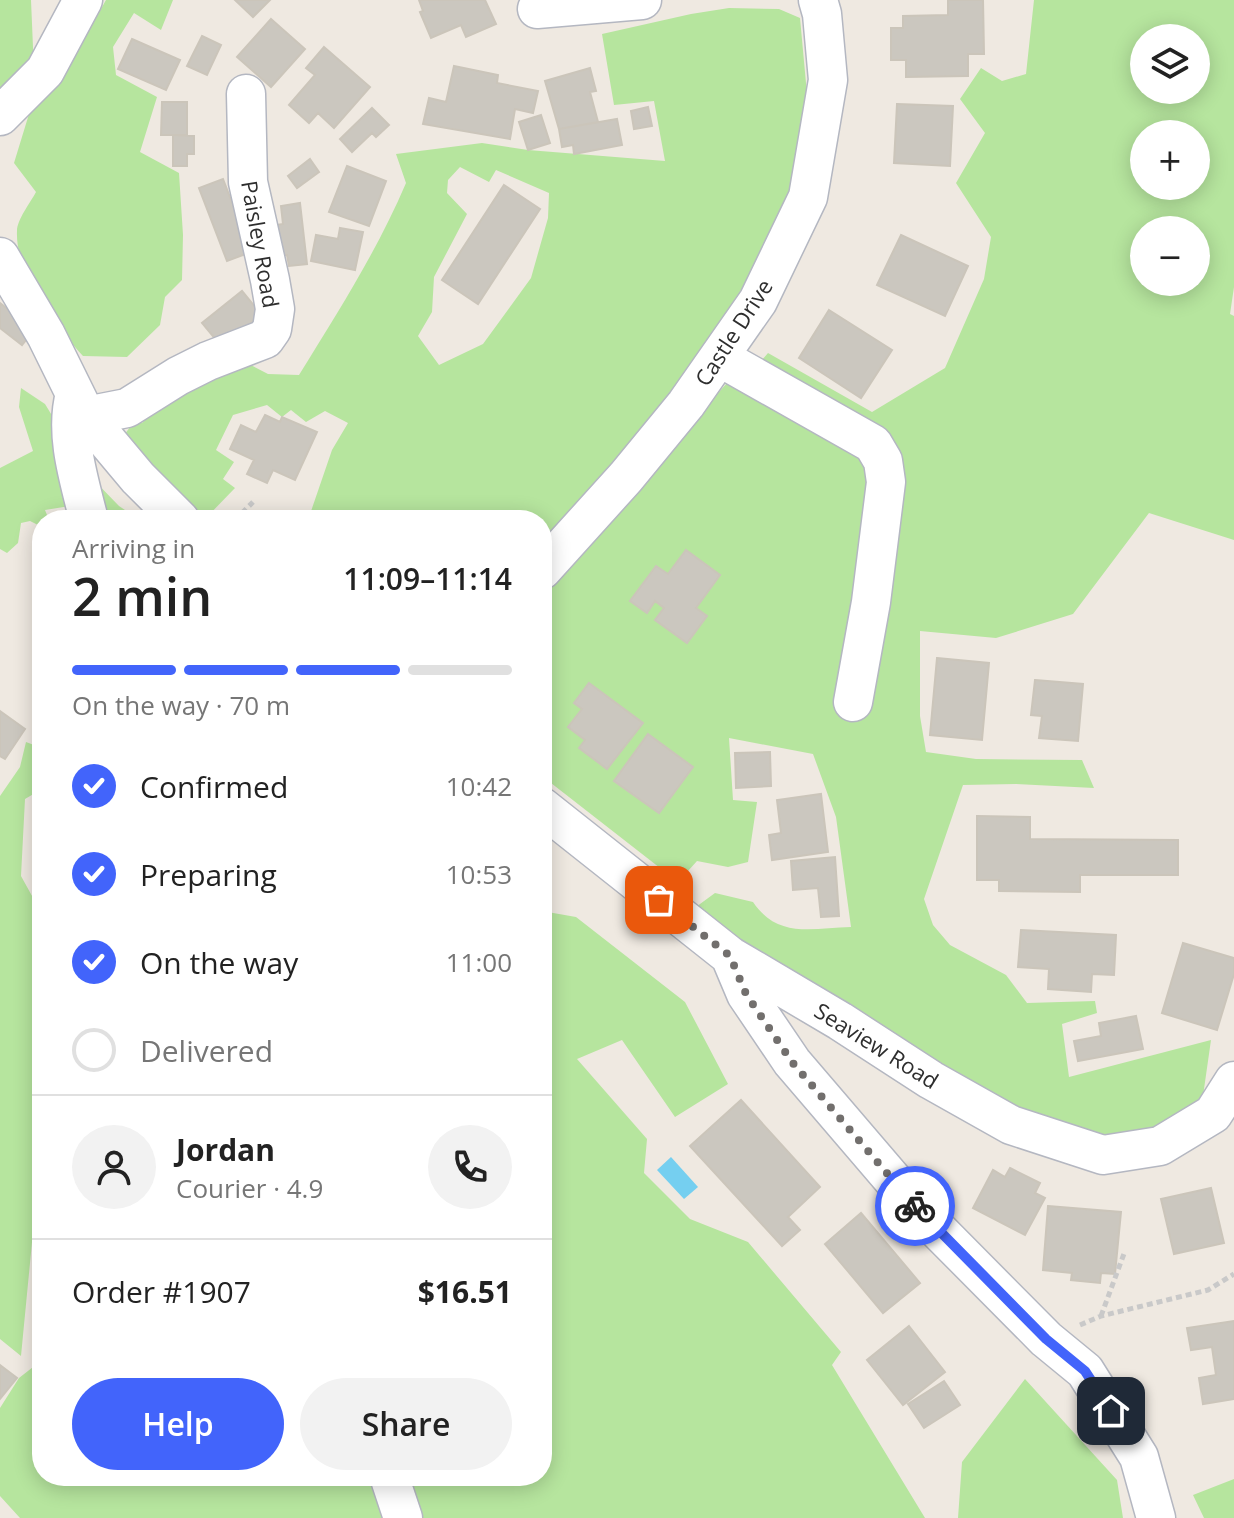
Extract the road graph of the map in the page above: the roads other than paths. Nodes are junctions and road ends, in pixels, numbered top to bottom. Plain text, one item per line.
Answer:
1 (83, 0) edge
2 (642, 0) edge
3 (818, 0) edge
4 (537, 9) dead end
5 (246, 94) dead end
6 (0, 116) edge
7 (0, 257) edge
8 (719, 357) junction
9 (81, 405) junction
10 (87, 510) edge
11 (170, 510) edge
12 (552, 559) edge
13 (853, 702) dead end
14 (552, 815) edge
15 (730, 956) junction
16 (1234, 1081) edge
17 (1139, 1457) junction
18 (392, 1486) edge
19 (403, 1518) edge
20 (1129, 1518) edge
21 (1156, 1518) edge

1 - 6 street
2 - 4 street
3 - 8 street, Castle Drive
5 - 9 street, Paisley Road
7 - 9 street
8 - 12 street, Castle Drive
8 - 13 street
9 - 10 street
9 - 11 street
14 - 15 street, Seaview Road
15 - 16 street, Seaview Road
15 - 17 street
17 - 20 street
17 - 21 street
18 - 19 street

